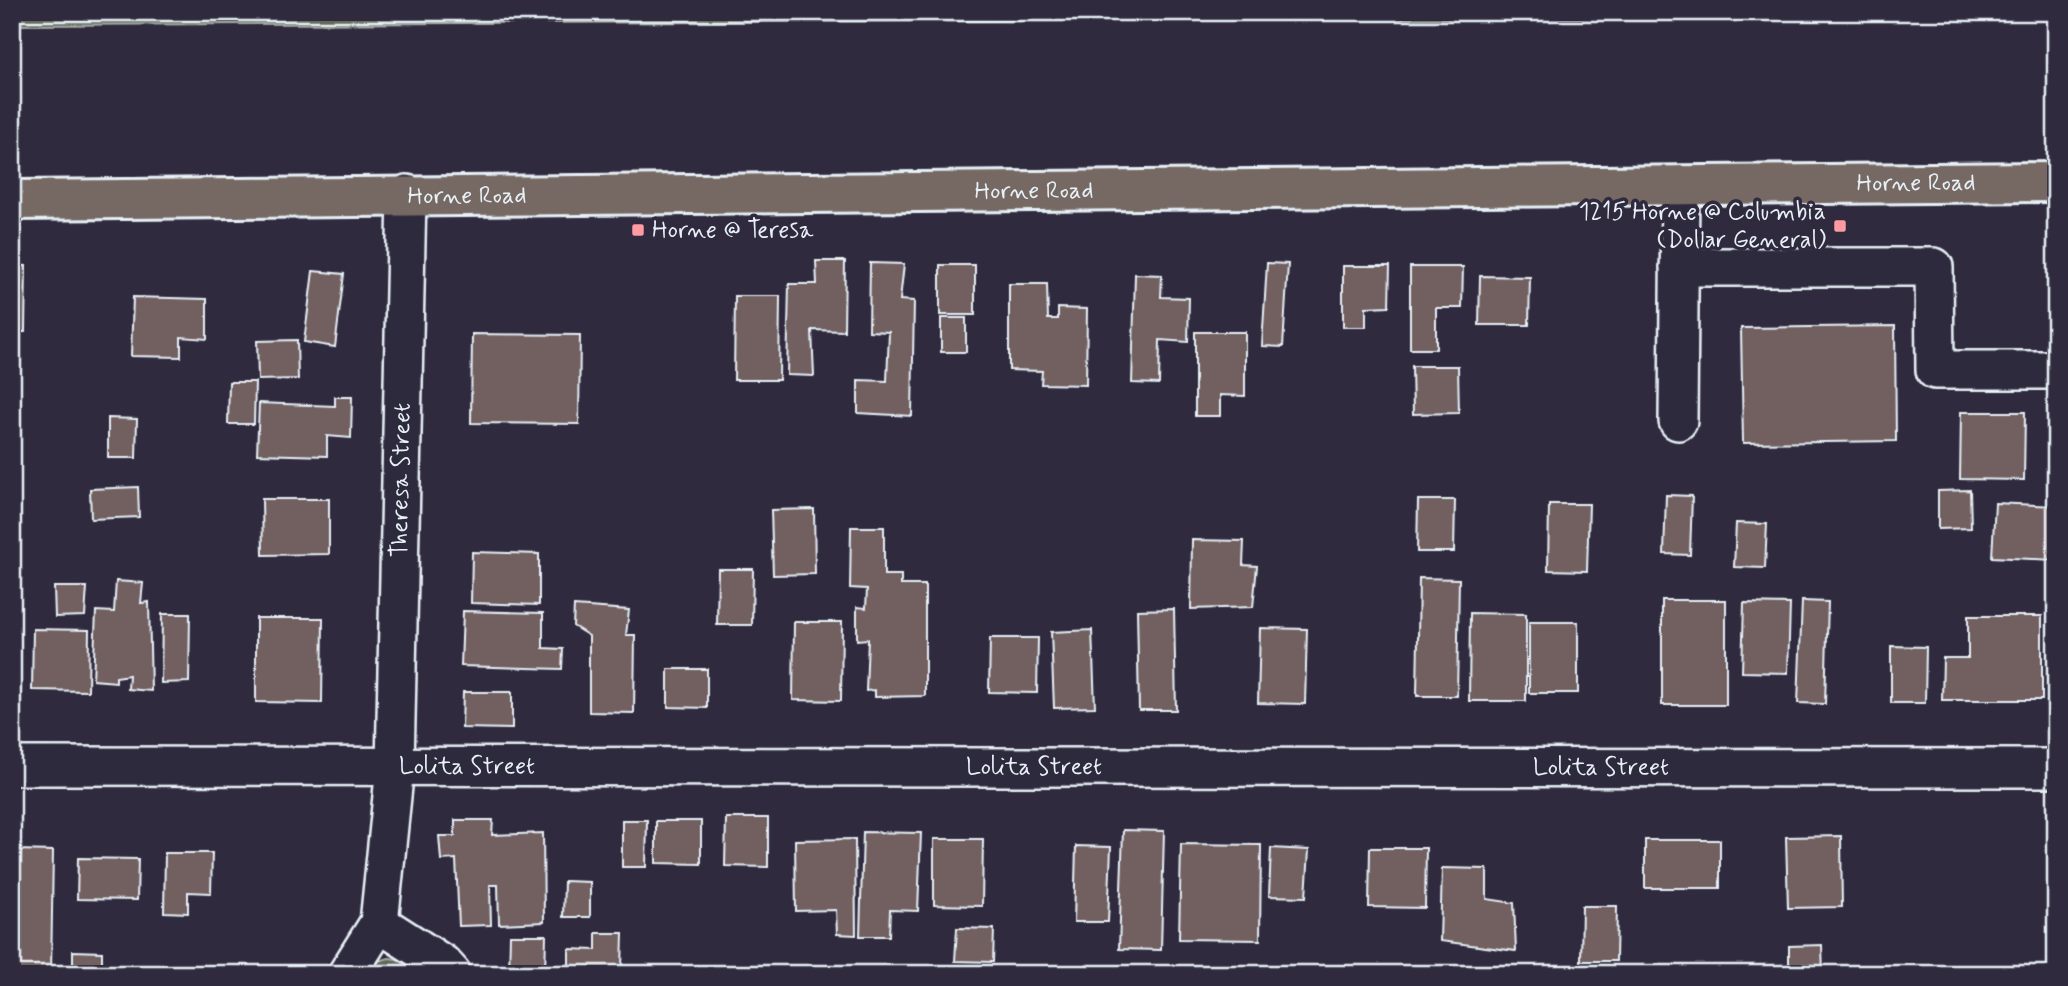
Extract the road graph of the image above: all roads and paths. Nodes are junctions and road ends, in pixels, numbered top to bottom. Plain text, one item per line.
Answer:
1 (2056, 182) edge
2 (1680, 185) junction
3 (407, 194) junction
4 (12, 200) edge
5 (1679, 267) junction
6 (2056, 370) edge
7 (1678, 421) dead end
8 (12, 766) edge
9 (395, 767) junction
10 (2056, 768) edge
11 (379, 923) junction
12 (347, 974) edge
13 (452, 974) edge

1 - 2 main road, Horne Road
2 - 3 main road, Horne Road
2 - 5 street
3 - 4 main road, Horne Road
3 - 9 street, Theresa Street
5 - 6 street
5 - 7 street
8 - 9 street, Lolita Street
9 - 10 street, Lolita Street
9 - 11 street, Theresa Street
11 - 12 street
11 - 13 street

